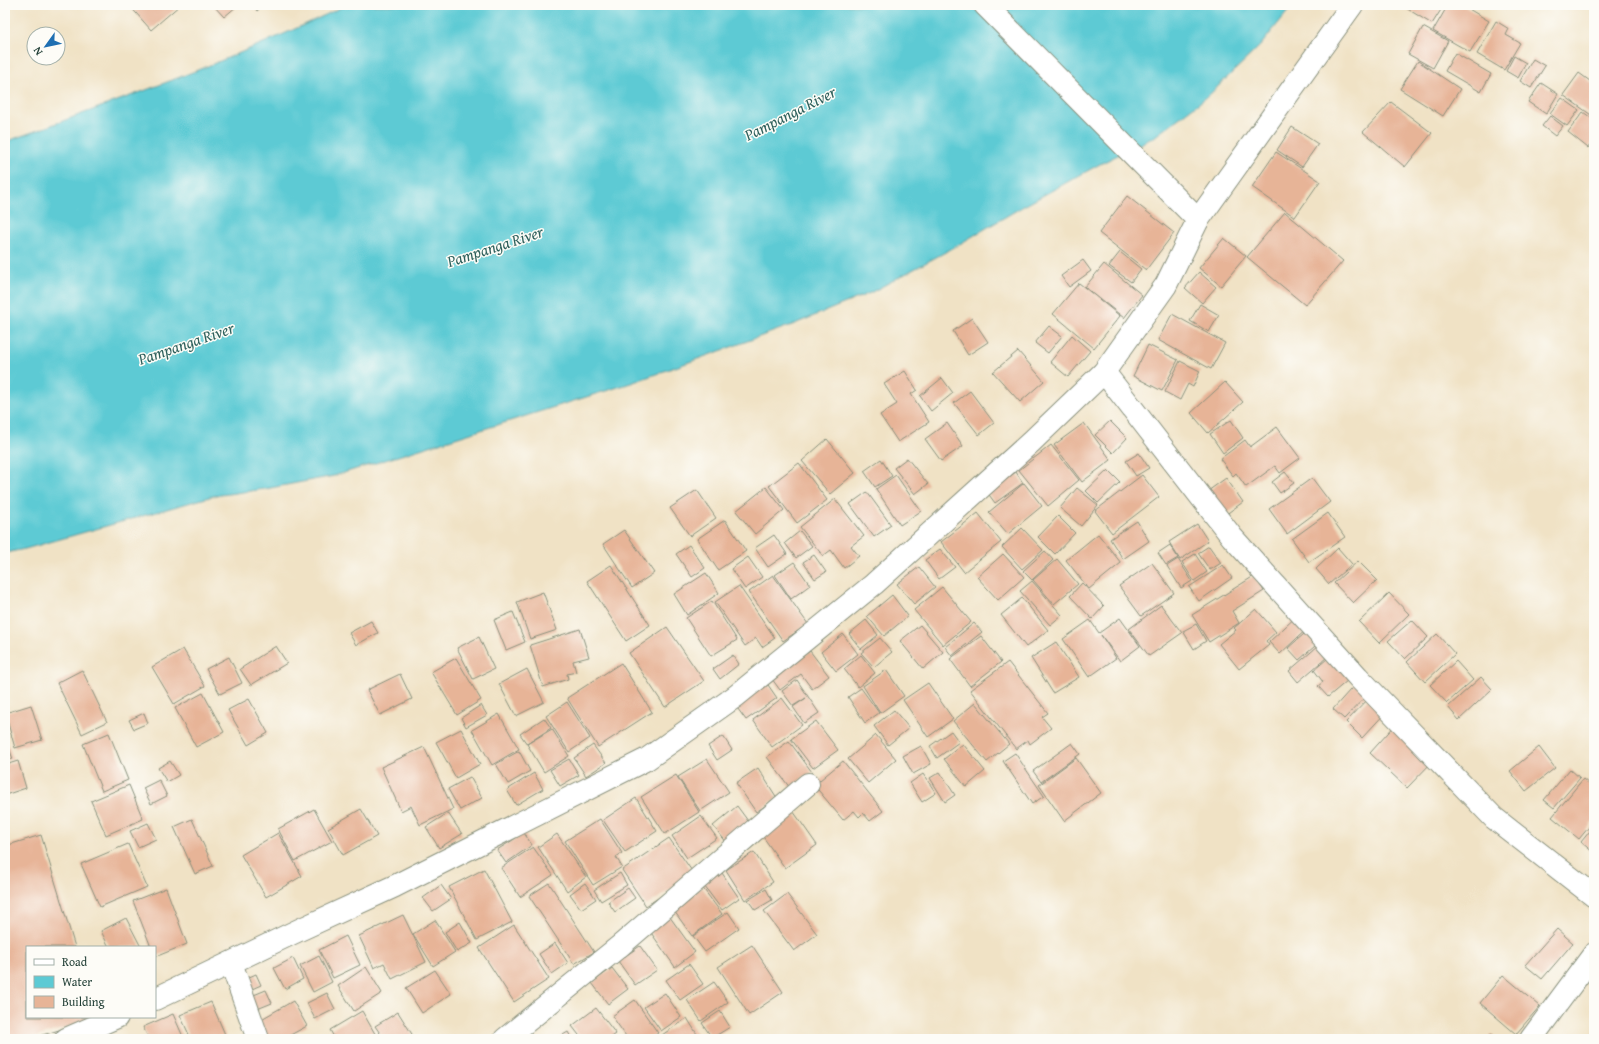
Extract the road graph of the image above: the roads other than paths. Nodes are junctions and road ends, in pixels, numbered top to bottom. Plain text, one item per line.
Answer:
1 (984, 5) edge
2 (1352, 5) edge
3 (1198, 220) junction
4 (1104, 372) junction
5 (808, 784) dead end
6 (1594, 896) edge
7 (1594, 954) edge
8 (231, 963) junction
9 (156, 999) edge
10 (115, 1018) edge
11 (66, 1039) edge
12 (258, 1039) edge
13 (505, 1039) edge
14 (1531, 1039) edge

1 - 3 street
2 - 3 street
3 - 4 street
4 - 6 street
4 - 8 street
5 - 13 street
7 - 14 street
8 - 9 street
8 - 12 street
10 - 11 street

